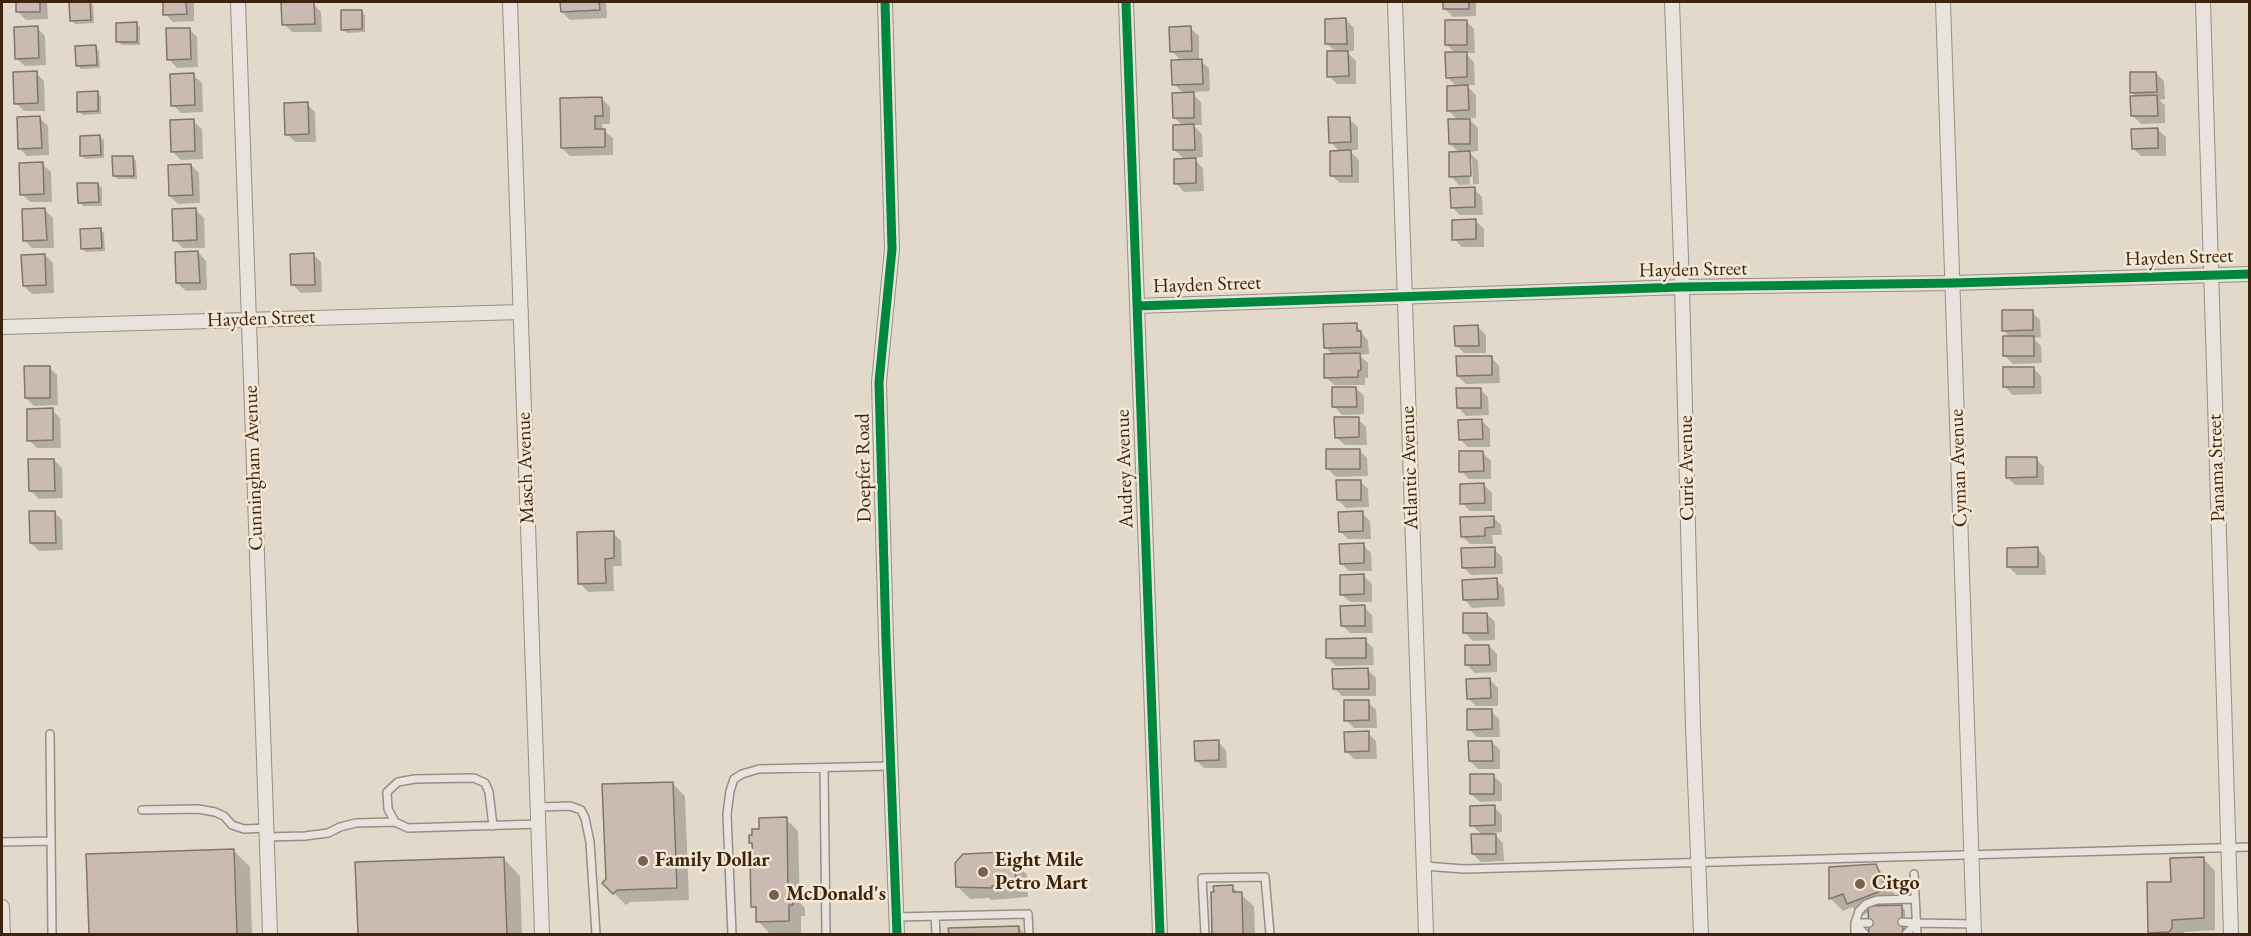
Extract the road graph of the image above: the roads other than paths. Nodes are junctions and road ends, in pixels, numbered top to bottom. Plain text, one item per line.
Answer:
1 (238, 2) edge
2 (510, 2) edge
3 (885, 2) edge
4 (1126, 2) edge
5 (1395, 2) edge
6 (1672, 2) edge
7 (1943, 2) edge
8 (2203, 2) edge
9 (2250, 274) edge
10 (2212, 275) junction
11 (1953, 283) junction
12 (1683, 287) junction
13 (1404, 297) junction
14 (1137, 306) junction
15 (521, 312) junction
16 (248, 320) junction
17 (2, 327) edge
18 (50, 734) dead end
19 (891, 766) junction
20 (824, 768) junction
21 (538, 807) junction
22 (142, 810) dead end
23 (395, 822) junction
24 (538, 824) junction
25 (493, 826) junction
26 (267, 832) junction
27 (51, 841) junction
28 (2, 842) edge
29 (2229, 847) junction
30 (2250, 847) edge
31 (1972, 855) junction
32 (1698, 863) junction
33 (1424, 866) junction
34 (1914, 874) dead end
35 (1915, 899) junction
36 (2, 907) edge
37 (935, 916) junction
38 (897, 917) junction
39 (1902, 922) dead end
40 (1855, 923) junction
41 (1869, 923) dead end
42 (1916, 923) junction
43 (1974, 929) edge
44 (3, 934) edge
45 (52, 934) edge
46 (270, 934) edge
47 (542, 934) edge
48 (596, 934) edge
49 (732, 934) edge
50 (826, 934) edge
51 (897, 934) edge
52 (936, 934) edge
53 (1029, 934) edge
54 (1160, 934) edge
55 (1205, 934) edge
56 (1270, 934) edge
57 (1426, 934) edge
58 (1701, 934) edge
59 (1855, 934) edge
60 (1865, 934) edge
61 (1906, 934) edge
62 (1917, 934) edge
63 (2231, 934) edge

1 - 16 street, Cunningham Avenue
2 - 15 street, Masch Avenue
3 - 19 street, Doepfer Road
4 - 14 street, Audrey Avenue
5 - 13 street, Atlantic Avenue
6 - 12 street, Curie Avenue
7 - 11 street, Cyman Avenue
8 - 10 street, Panama Street
9 - 10 street, Hayden Street
10 - 11 street, Hayden Street
10 - 29 street, Panama Street
11 - 12 street, Hayden Street
11 - 31 street, Cyman Avenue
12 - 13 street, Hayden Street
12 - 32 street, Curie Avenue
13 - 14 street, Hayden Street
13 - 33 street, Atlantic Avenue
14 - 54 street, Audrey Avenue
15 - 16 street, Hayden Street
15 - 21 street, Masch Avenue
16 - 17 street, Hayden Street
16 - 26 street, Cunningham Avenue
18 - 27 lane
19 - 20 lane
19 - 38 street, Doepfer Road
20 - 49 lane
20 - 50 lane
21 - 24 street, Masch Avenue
21 - 48 lane
22 - 26 lane
23 - 25 lane
23 - 25 lane
23 - 26 lane
24 - 25 lane
24 - 47 street, Masch Avenue
26 - 46 street, Cunningham Avenue
27 - 28 lane
27 - 45 lane
29 - 30 lane
29 - 31 lane
29 - 63 street, Panama Street
31 - 32 lane
31 - 43 street, Cyman Avenue
32 - 33 lane
32 - 58 street, Curie Avenue
33 - 57 street, Atlantic Avenue
34 - 35 lane
35 - 40 lane
35 - 42 lane
36 - 44 street
37 - 38 lane
37 - 52 lane
37 - 53 lane
38 - 51 street, Doepfer Road
39 - 42 lane
40 - 41 lane
40 - 59 lane
40 - 60 lane
42 - 43 lane
42 - 61 lane
42 - 62 lane
55 - 56 lane

